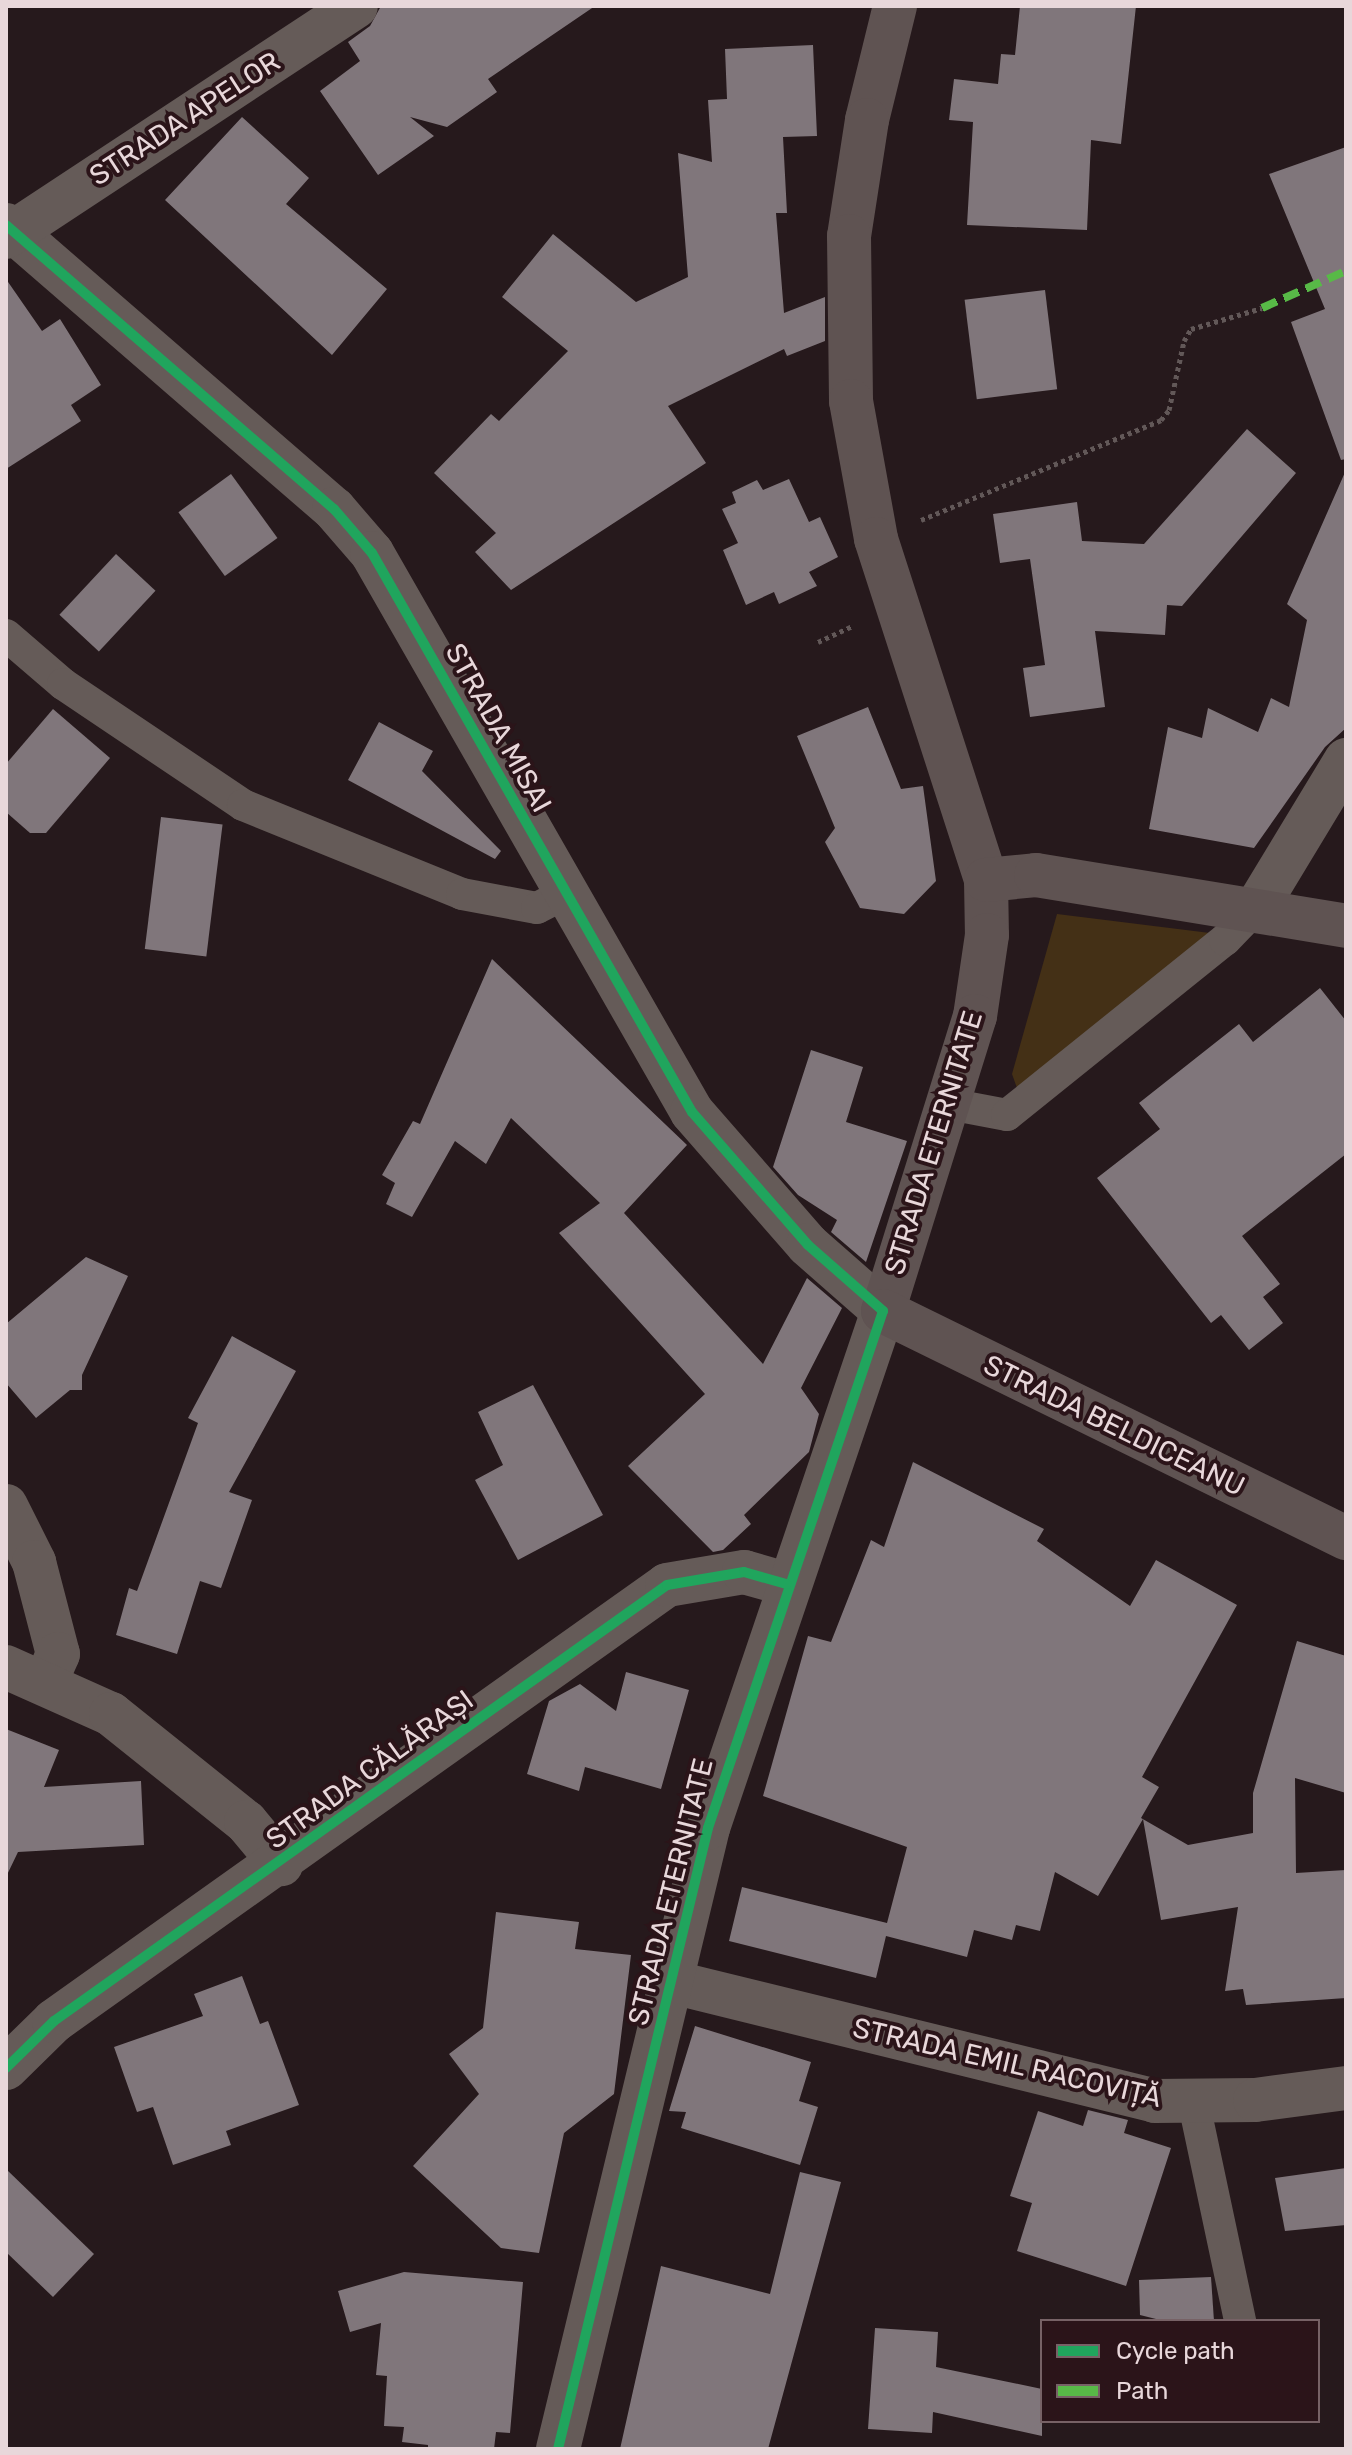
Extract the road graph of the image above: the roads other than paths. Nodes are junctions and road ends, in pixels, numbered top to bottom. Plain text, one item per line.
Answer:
1 (356, 6) edge
2 (895, 6) edge
3 (9, 231) edge
4 (6, 635) edge
5 (1346, 760) edge
6 (986, 880) junction
7 (563, 895) junction
8 (1257, 907) junction
9 (1346, 926) edge
10 (949, 1104) junction
11 (883, 1311) junction
12 (6, 1506) edge
13 (1346, 1538) edge
14 (786, 1584) junction
15 (25, 1675) edge
16 (281, 1864) junction
17 (672, 1982) junction
18 (6, 2068) edge
19 (1346, 2088) edge
20 (1194, 2104) junction
21 (1240, 2319) edge
22 (558, 2449) edge

1 - 3 street, STRADA APELOR
2 - 6 main road, STRADA ETERNITATE
3 - 7 street, STRADA MISAI
4 - 7 lane
5 - 8 street
6 - 8 main road
6 - 10 main road, STRADA ETERNITATE
7 - 11 street, STRADA MISAI
8 - 9 main road
8 - 10 lane
10 - 11 main road, STRADA ETERNITATE
11 - 13 main road, STRADA BELDICEANU
11 - 14 street, STRADA ETERNITATE
12 - 15 street
14 - 16 street, STRADA CĂLĂRAȘI
14 - 17 street, STRADA ETERNITATE
15 - 16 street
16 - 18 street, STRADA CĂLĂRAȘI
17 - 20 street, STRADA EMIL RACOVIȚĂ
17 - 22 street, STRADA ETERNITATE
19 - 20 street, STRADA EMIL RACOVIȚĂ
20 - 21 lane

